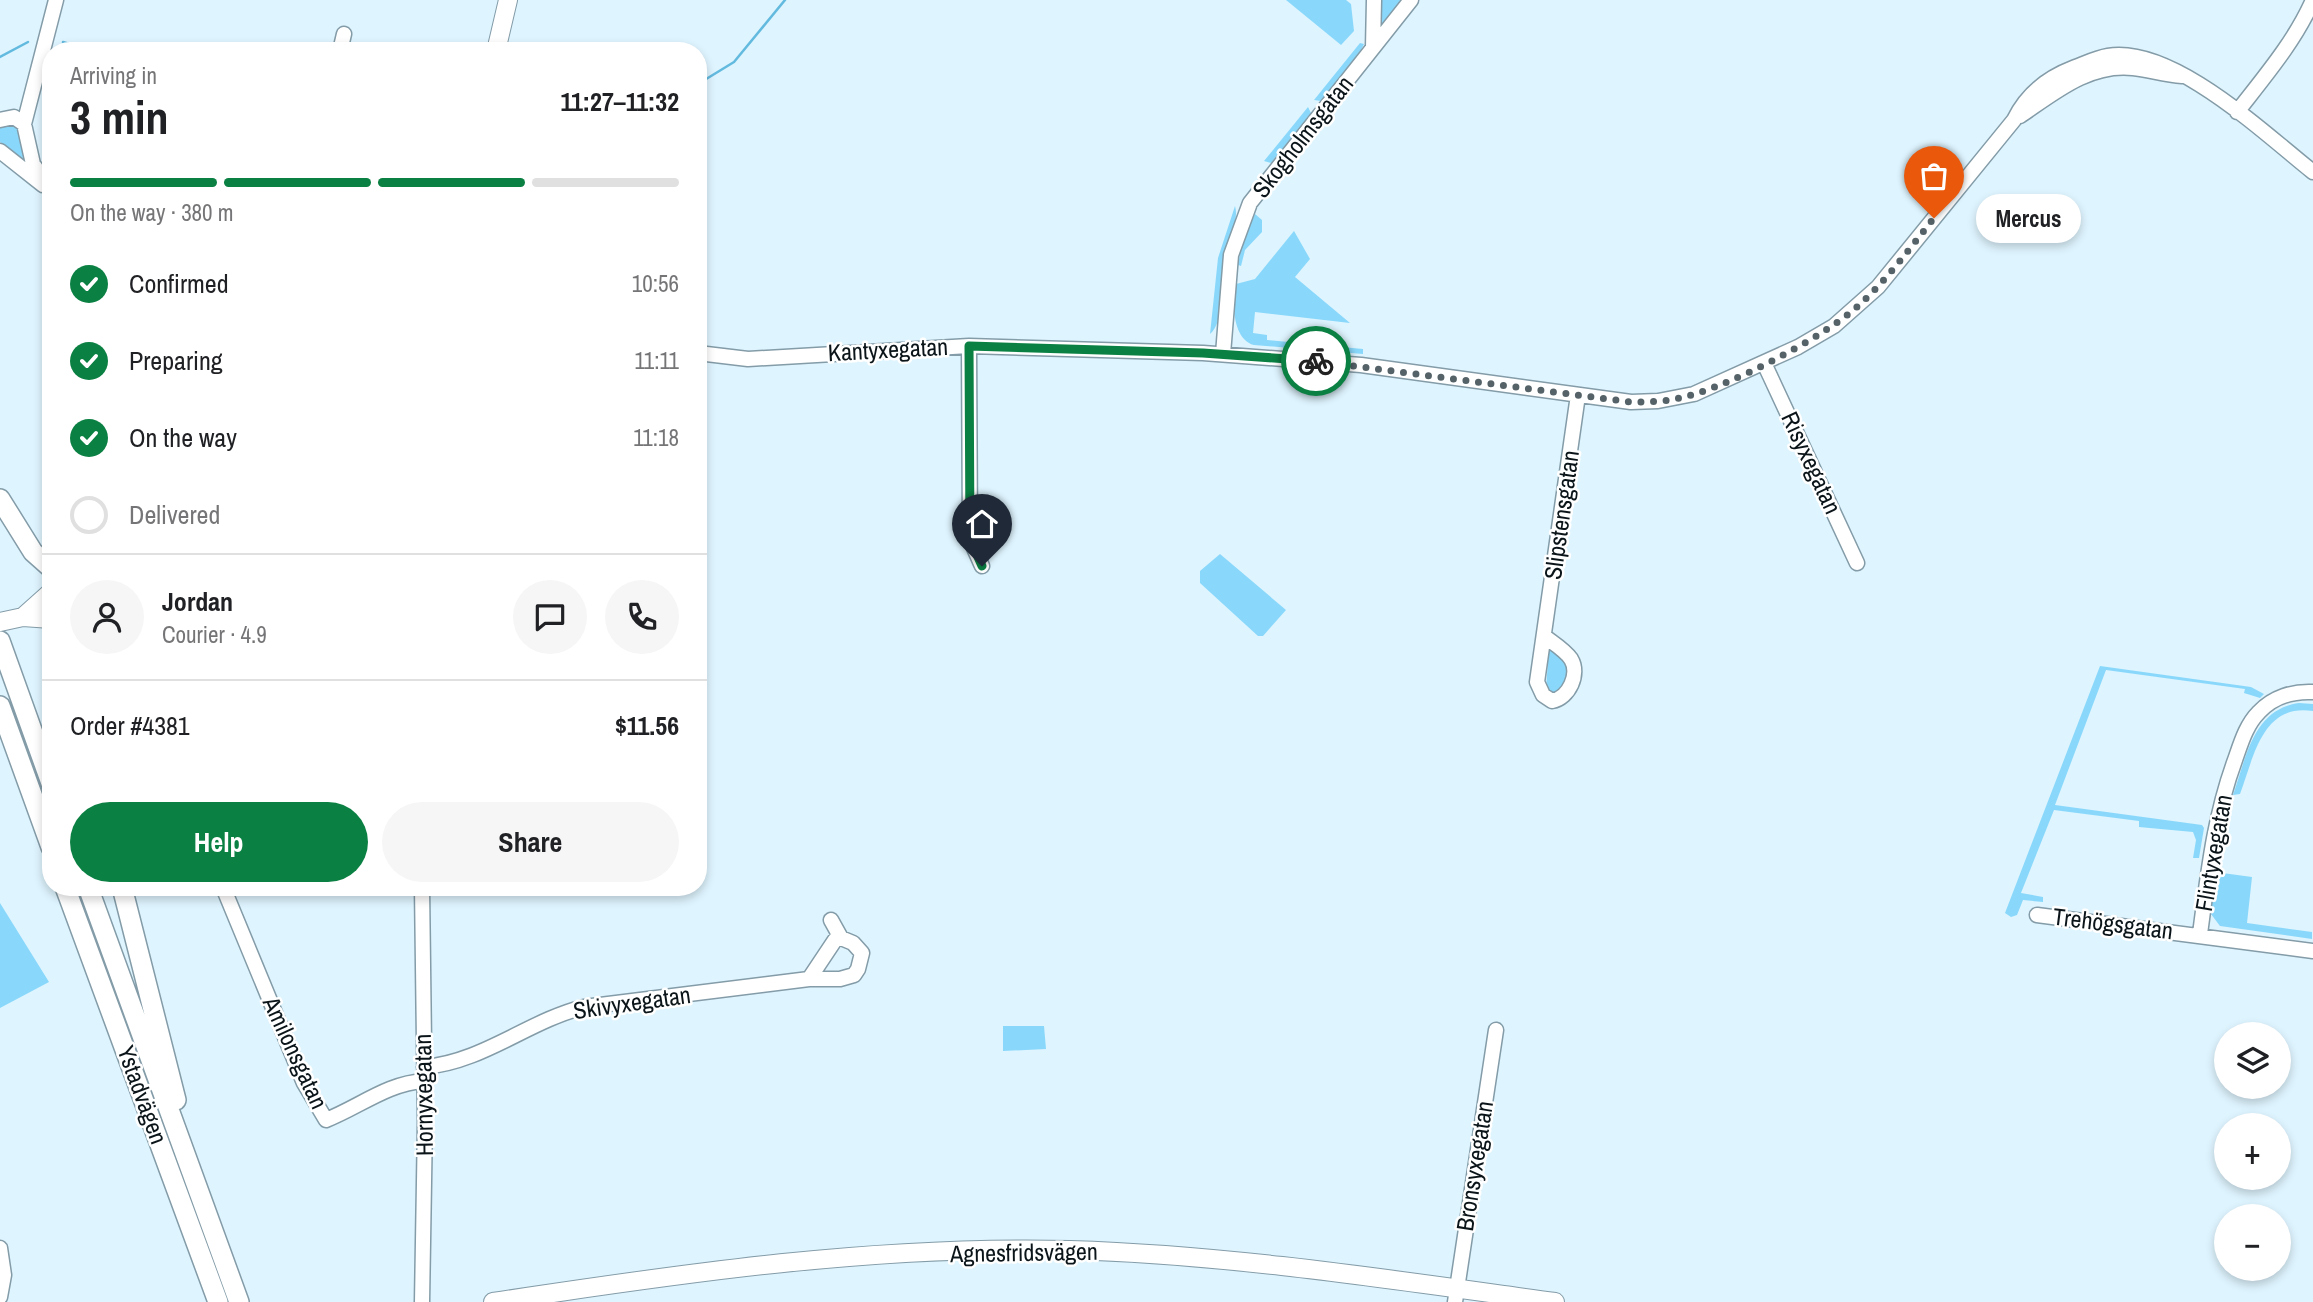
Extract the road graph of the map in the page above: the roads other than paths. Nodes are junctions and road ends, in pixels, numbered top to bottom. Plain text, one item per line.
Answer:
1 (56, 0) edge
2 (508, 0) edge
3 (1374, 0) edge
4 (1411, 0) edge
5 (2313, 0) edge
6 (344, 34) dead end
7 (45, 42) edge
8 (342, 42) edge
9 (498, 42) edge
10 (1373, 48) junction
11 (42, 54) edge
12 (2237, 112) junction
13 (0, 120) edge
14 (24, 124) junction
15 (0, 151) edge
16 (2313, 172) edge
17 (42, 178) edge
18 (42, 184) edge
19 (969, 346) junction
20 (707, 354) edge
21 (1223, 354) junction
22 (1764, 363) junction
23 (1578, 395) junction
24 (0, 499) edge
25 (12, 518) junction
26 (42, 552) edge
27 (42, 560) edge
28 (1857, 563) dead end
29 (982, 566) dead end
30 (42, 600) edge
31 (21, 617) junction
32 (42, 618) edge
33 (0, 622) edge
34 (1544, 636) dead end
35 (0, 641) edge
36 (2313, 692) edge
37 (0, 707) edge
38 (42, 758) edge
39 (42, 821) edge
40 (68, 896) edge
41 (91, 896) edge
42 (124, 896) edge
43 (227, 896) edge
44 (422, 896) edge
45 (2037, 915) dead end
46 (831, 920) dead end
47 (2200, 934) junction
48 (841, 938) junction
49 (2313, 951) edge
50 (809, 979) junction
51 (1496, 1030) dead end
52 (424, 1074) junction
53 (208, 1215) junction
54 (0, 1248) edge
55 (1456, 1295) edge
56 (0, 1297) edge
57 (218, 1302) edge
58 (239, 1302) edge
59 (422, 1302) edge
60 (493, 1302) edge
61 (1555, 1302) edge

1 - 7 street
2 - 9 main road
3 - 10 street
4 - 10 street, Skogholmsgatan
5 - 12 street
6 - 8 street
10 - 21 street, Skogholmsgatan
11 - 14 street
12 - 16 street
12 - 22 street, Kantyxegatan
13 - 14 street
14 - 17 street
15 - 18 street
19 - 20 street, Kantyxegatan
19 - 21 street, Kantyxegatan
19 - 29 street
21 - 23 street, Kantyxegatan
22 - 23 street, Kantyxegatan
22 - 28 street, Risyxegatan
23 - 34 street, Slipstensgatan
24 - 25 highway
25 - 26 highway
25 - 27 highway
30 - 31 main road
31 - 32 main road
31 - 33 main road
35 - 38 highway
36 - 47 street, Flintyxegatan
37 - 39 highway
40 - 57 highway, Ystadvägen
41 - 53 highway, Ystadvägen
42 - 53 highway
43 - 52 street, Amilonsgatan
44 - 52 street, Hornyxegatan
45 - 47 street, Trehögsgatan
46 - 48 street, Skivyxegatan
47 - 49 street, Trehögsgatan
48 - 50 street
48 - 50 street, Skivyxegatan
50 - 52 street, Skivyxegatan
51 - 55 street, Bronsyxegatan
52 - 59 street, Hornyxegatan
53 - 58 highway, Ystadvägen
54 - 56 street
55 - 60 main road, Agnesfridsvägen
55 - 61 main road, Agnesfridsvägen

